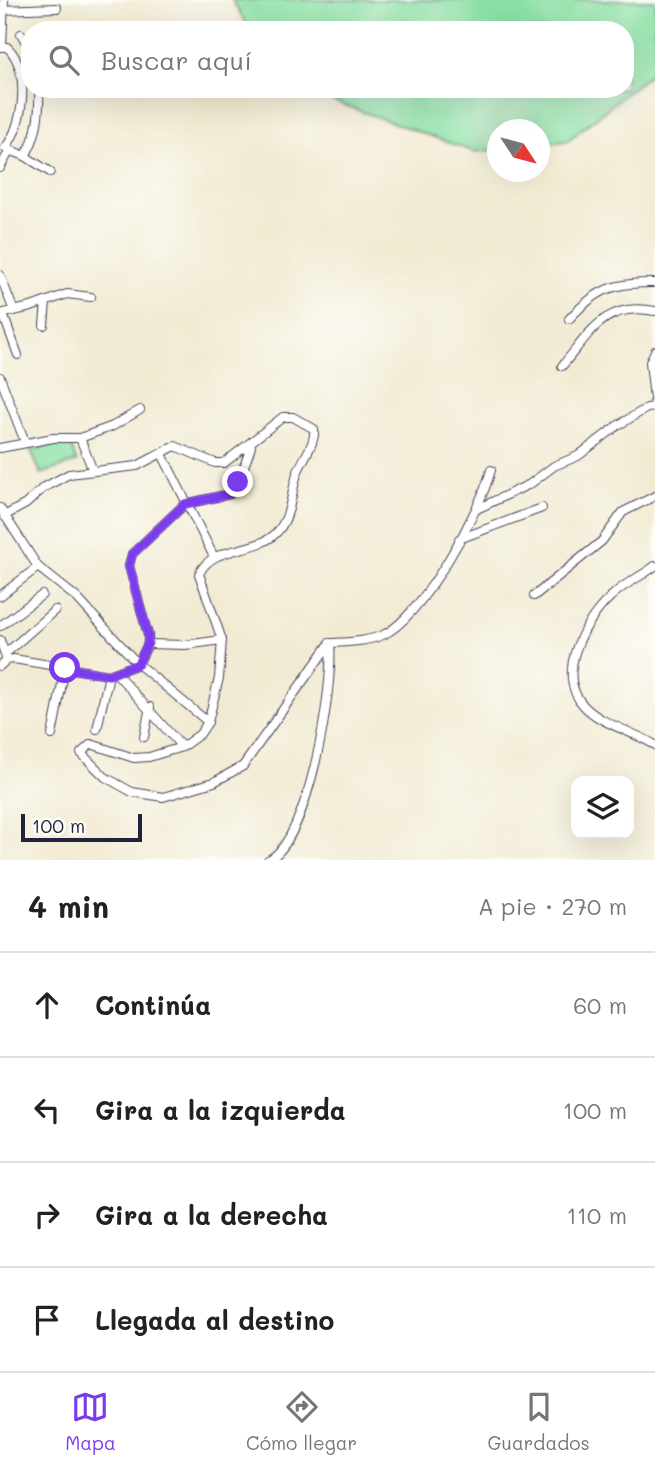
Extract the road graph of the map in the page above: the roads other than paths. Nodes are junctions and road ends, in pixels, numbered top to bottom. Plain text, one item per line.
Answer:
1 (4, 0) edge
2 (57, 8) dead end
3 (3, 10) edge
4 (1, 47) edge
5 (21, 80) edge
6 (23, 98) edge
7 (39, 98) edge
8 (5, 149) edge
9 (25, 156) junction
10 (0, 168) edge
11 (50, 172) dead end
12 (0, 275) edge
13 (655, 283) edge
14 (91, 298) dead end
15 (46, 302) junction
16 (14, 311) junction
17 (655, 311) edge
18 (1, 314) edge
19 (569, 319) dead end
20 (44, 325) dead end
21 (655, 351) edge
22 (18, 355) dead end
23 (562, 366) dead end
24 (0, 377) edge
25 (655, 407) edge
26 (140, 410) dead end
27 (80, 438) junction
28 (25, 442) junction
29 (254, 442) junction
30 (0, 448) edge
31 (162, 454) junction
32 (491, 470) dead end
33 (93, 471) junction
34 (655, 496) edge
35 (185, 504) junction
36 (542, 508) dead end
37 (477, 509) junction
38 (2, 512) edge
39 (459, 539) junction
40 (214, 558) junction
41 (655, 566) edge
42 (38, 567) junction
43 (42, 595) dead end
44 (0, 596) edge
45 (534, 596) dead end
46 (55, 610) dead end
47 (0, 626) edge
48 (0, 640) edge
49 (222, 640) junction
50 (148, 643) junction
51 (330, 643) junction
52 (4, 660) edge
53 (138, 664) junction
54 (65, 668) junction
55 (113, 674) junction
56 (150, 708) junction
57 (208, 722) junction
58 (97, 729) dead end
59 (52, 735) dead end
60 (144, 737) dead end
61 (655, 745) edge
62 (182, 747) junction
63 (273, 859) edge

1 - 3 street
2 - 3 street
3 - 4 street
4 - 5 street
6 - 8 street
7 - 9 street
8 - 9 street
8 - 10 street
9 - 11 street
12 - 16 street
13 - 19 street
14 - 15 street
15 - 16 street
15 - 20 street
16 - 18 street
17 - 23 street
18 - 22 street
21 - 25 street
24 - 28 street
25 - 37 street
26 - 27 street
27 - 28 street
27 - 33 street
28 - 30 street
29 - 31 street
29 - 35 street
29 - 40 street
31 - 33 street
31 - 35 street
32 - 37 street
33 - 38 street
34 - 45 street
35 - 40 street
35 - 50 street
36 - 39 street
37 - 39 street
38 - 42 street
39 - 51 street
40 - 49 street
41 - 61 street
42 - 44 street
42 - 53 street
43 - 47 street
46 - 52 street
48 - 52 street
49 - 50 street
49 - 57 street
50 - 53 street
51 - 62 street
51 - 63 street
52 - 54 street
53 - 55 street
53 - 57 street
54 - 55 street
54 - 59 street
55 - 56 street
55 - 58 street
56 - 60 street
56 - 62 street
57 - 62 street

